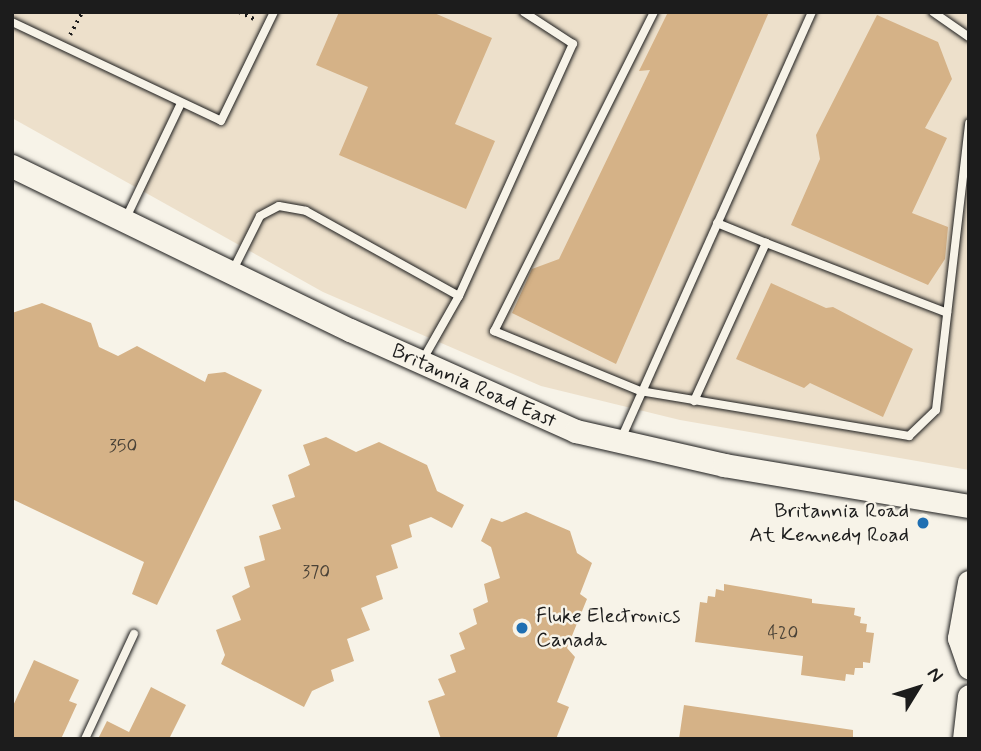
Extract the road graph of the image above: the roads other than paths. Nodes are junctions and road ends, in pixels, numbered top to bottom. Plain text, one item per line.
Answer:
1 (274, 12) edge
2 (524, 12) edge
3 (654, 12) edge
4 (813, 12) edge
5 (933, 12) edge
6 (12, 22) edge
7 (969, 37) edge
8 (181, 103) junction
9 (969, 123) edge
10 (12, 166) edge
11 (125, 221) junction
12 (717, 223) junction
13 (766, 243) junction
14 (232, 273) junction
15 (458, 296) junction
16 (947, 313) junction
17 (421, 363) junction
18 (640, 391) junction
19 (694, 401) junction
20 (620, 442) junction
21 (969, 506) edge
22 (969, 582) edge
23 (134, 634) dead end
24 (969, 667) edge
25 (969, 696) edge
26 (85, 739) edge
27 (964, 739) edge

1 - 8 lane
2 - 15 lane
3 - 18 lane
4 - 12 lane
5 - 7 lane
6 - 8 lane
8 - 11 lane
9 - 16 lane
10 - 11 main road, Britannia Road East
11 - 14 main road, Britannia Road East
12 - 13 lane
12 - 18 lane
13 - 16 lane
13 - 19 lane
14 - 15 lane
14 - 17 main road, Britannia Road East
15 - 17 lane
16 - 19 lane
17 - 20 main road, Britannia Road East
18 - 19 lane
18 - 20 lane
20 - 21 main road, Britannia Road East
22 - 24 main road
23 - 26 lane
25 - 27 main road

